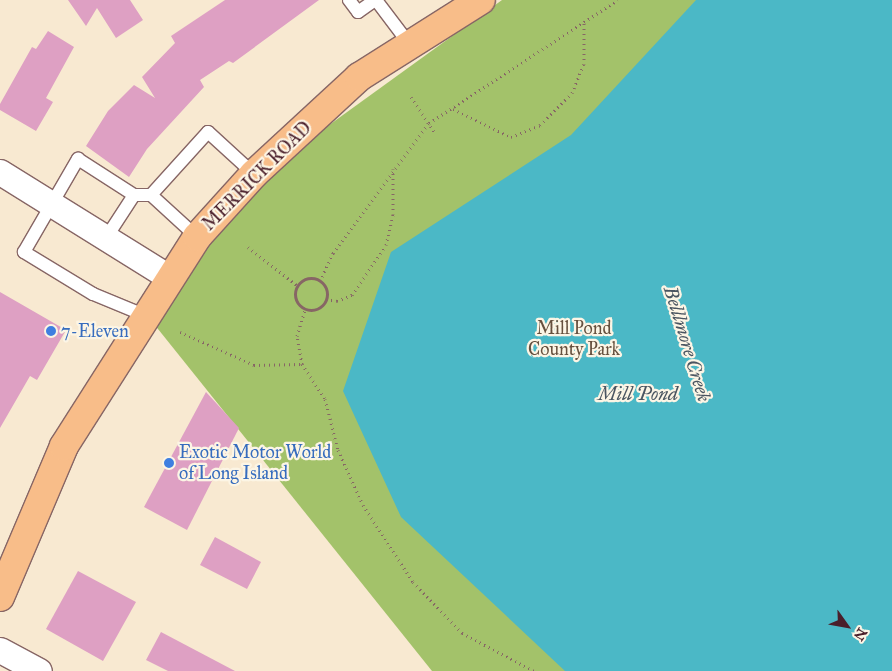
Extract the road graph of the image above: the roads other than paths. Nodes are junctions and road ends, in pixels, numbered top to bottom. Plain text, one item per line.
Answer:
1 (350, 0) edge
2 (375, 0) edge
3 (481, 0) edge
4 (410, 45) junction
5 (0, 172) edge
6 (254, 174) junction
7 (134, 195) junction
8 (151, 195) junction
9 (50, 202) junction
10 (197, 237) junction
11 (106, 238) junction
12 (169, 276) junction
13 (144, 315) junction
14 (0, 597) edge
15 (0, 650) edge
16 (39, 671) edge

1 - 2 lane
2 - 4 lane
3 - 4 main road, MERRICK ROAD
4 - 6 main road, MERRICK ROAD
5 - 9 street
6 - 8 lane
6 - 10 main road, MERRICK ROAD
7 - 8 lane
7 - 9 lane
7 - 11 lane
8 - 10 lane
9 - 11 street
9 - 13 lane
10 - 12 main road, MERRICK ROAD
11 - 12 street
12 - 13 main road, MERRICK ROAD
13 - 14 main road, MERRICK ROAD
15 - 16 street

